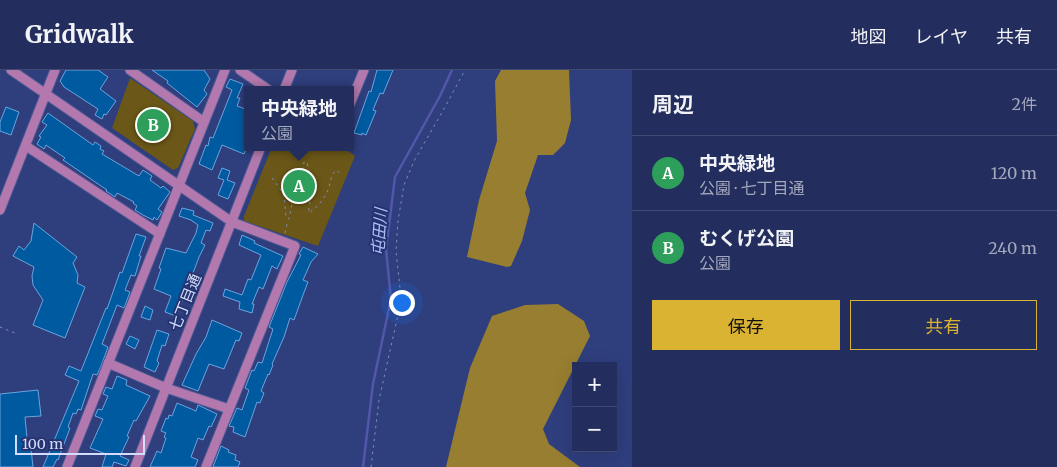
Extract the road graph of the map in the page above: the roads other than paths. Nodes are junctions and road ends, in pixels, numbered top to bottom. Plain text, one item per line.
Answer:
1 (11, 70) edge
2 (55, 70) edge
3 (130, 70) edge
4 (225, 70) edge
5 (240, 70) edge
6 (292, 70) edge
7 (364, 70) edge
8 (263, 86) edge
9 (286, 86) edge
10 (46, 94) junction
11 (354, 94) edge
12 (204, 122) junction
13 (26, 146) junction
14 (260, 151) edge
15 (179, 185) junction
16 (0, 210) edge
17 (232, 222) junction
18 (160, 234) junction
19 (108, 363) junction
20 (166, 388) junction
21 (229, 410) junction
22 (67, 467) edge
23 (134, 467) edge
24 (206, 467) edge

1 - 10 street
2 - 10 street
3 - 12 street
4 - 12 street
5 - 8 street
6 - 9 street
7 - 11 street
10 - 13 street
10 - 15 street
12 - 15 street
13 - 16 street
13 - 18 street
14 - 17 street, 七丁目通
15 - 17 street
15 - 18 street
17 - 20 street, 七丁目通
17 - 21 street
18 - 19 street
19 - 20 street
19 - 22 street
20 - 21 street
20 - 23 street, 七丁目通
21 - 24 street

